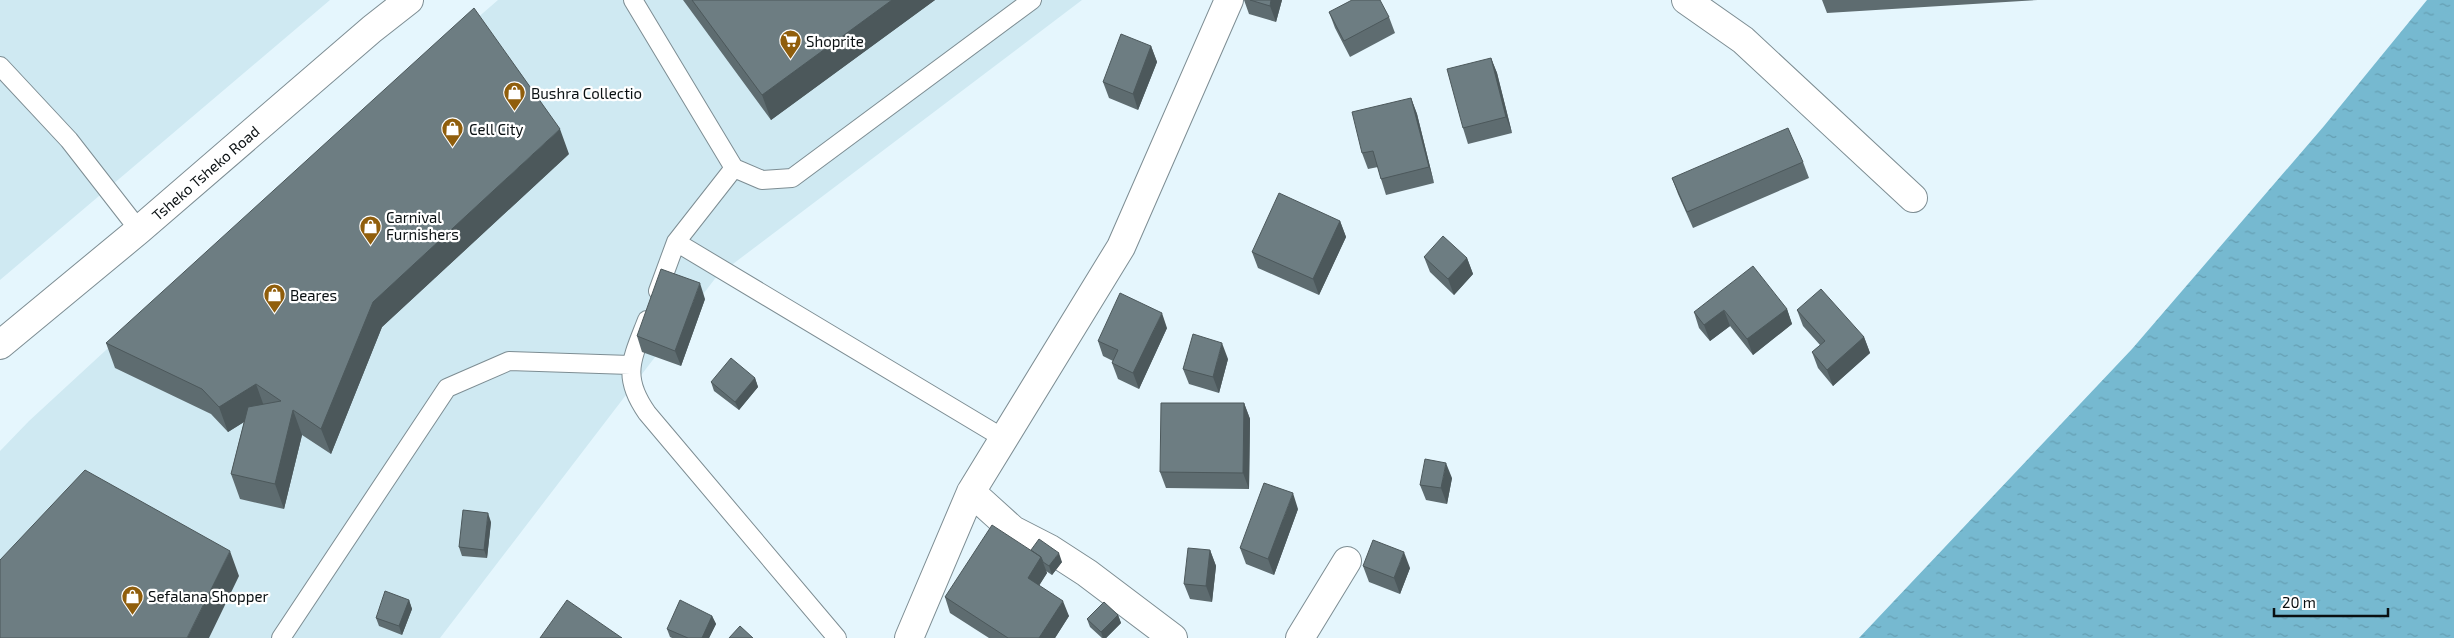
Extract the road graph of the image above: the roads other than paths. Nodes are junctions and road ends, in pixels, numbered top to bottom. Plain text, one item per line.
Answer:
1 (409, 0) edge
2 (633, 0) edge
3 (1032, 0) edge
4 (1230, 0) edge
5 (1686, 0) edge
6 (0, 66) edge
7 (734, 168) junction
8 (1913, 198) dead end
9 (139, 230) junction
10 (676, 242) junction
11 (0, 345) edge
12 (630, 365) junction
13 (1003, 438) junction
14 (971, 492) junction
15 (1347, 561) dead end
16 (281, 638) edge
17 (837, 638) edge
18 (909, 638) edge
19 (1174, 638) edge
20 (1300, 638) edge

1 - 9 main road, Tsheko Tsheko Road
2 - 7 lane
3 - 7 lane
4 - 13 main road
5 - 8 main road
6 - 9 lane
7 - 10 lane
9 - 11 main road, Tsheko Tsheko Road
10 - 12 lane
10 - 13 lane
12 - 16 lane
12 - 17 lane
13 - 14 main road
14 - 18 main road
14 - 19 main road
15 - 20 main road

